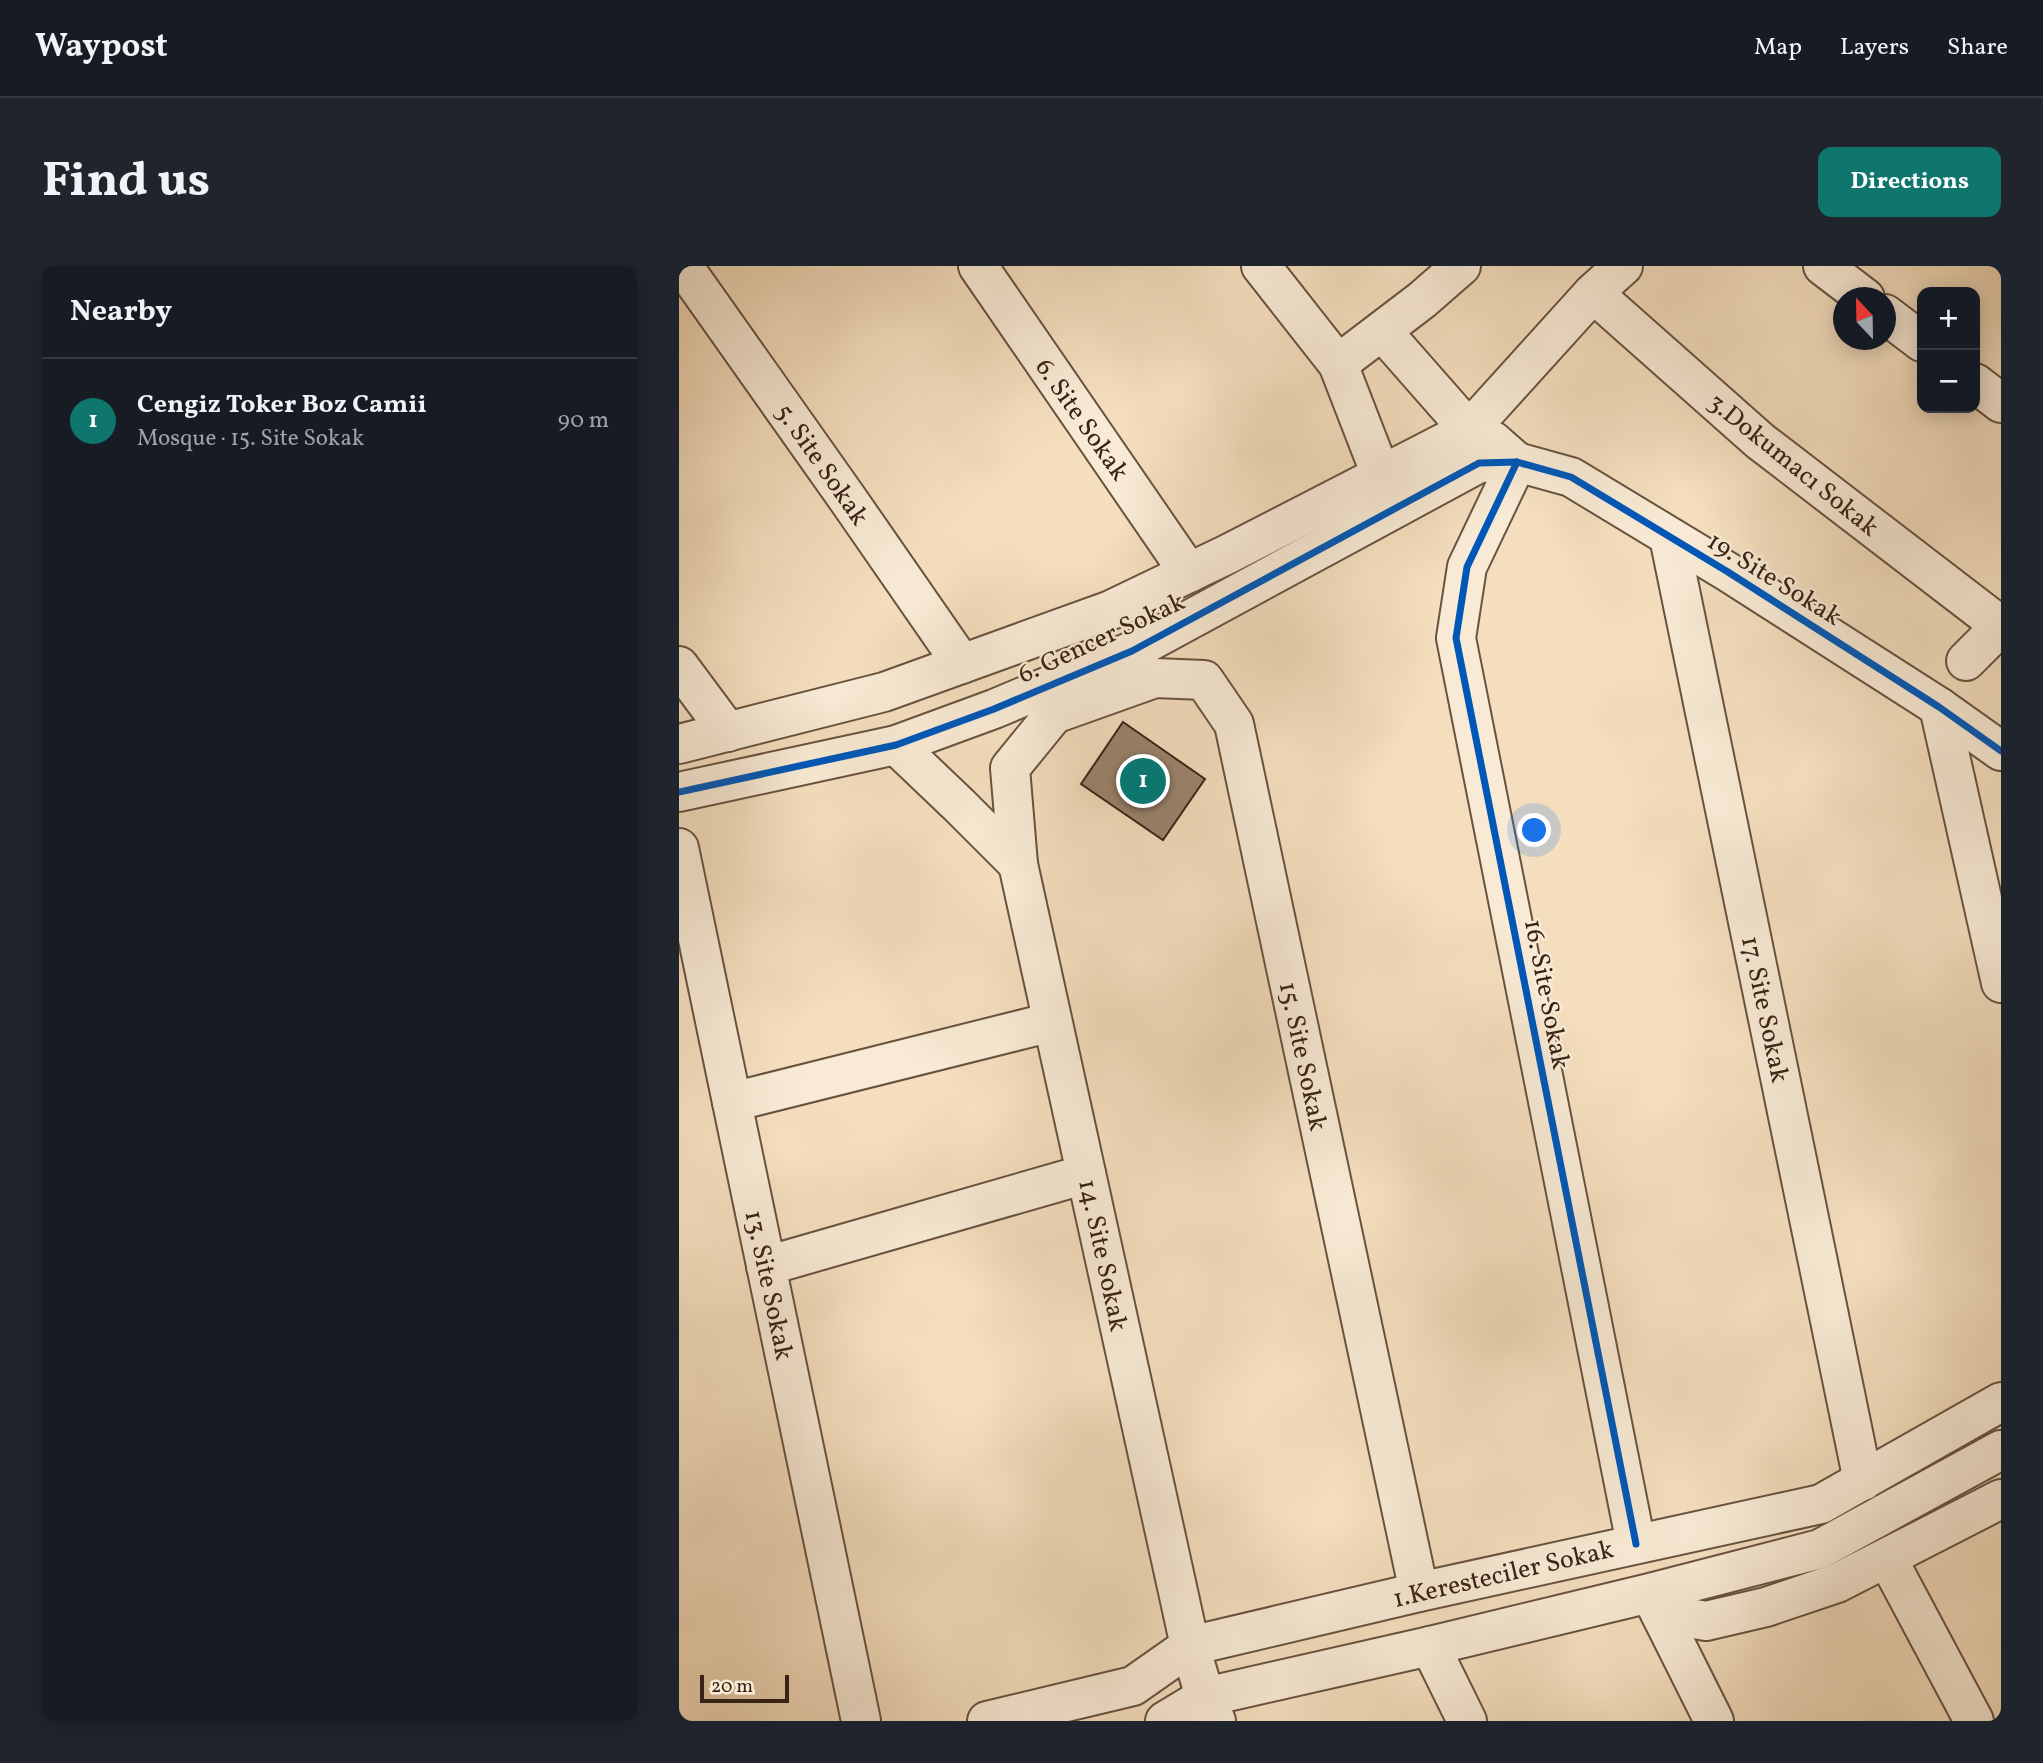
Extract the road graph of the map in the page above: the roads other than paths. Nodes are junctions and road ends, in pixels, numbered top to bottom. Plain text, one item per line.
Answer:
1 (683, 266) edge
2 (978, 266) edge
3 (1261, 266) edge
4 (1461, 266) edge
5 (1623, 266) edge
6 (1823, 266) edge
7 (1851, 287) edge
8 (1593, 293) junction
9 (1896, 322) edge
10 (1382, 331) junction
11 (1917, 338) edge
12 (1338, 364) junction
13 (1980, 387) edge
14 (2001, 404) edge
15 (1469, 430) junction
16 (1517, 462) junction
17 (1381, 475) junction
18 (1669, 537) junction
19 (1189, 573) junction
20 (2001, 626) edge
21 (1966, 661) dead end
22 (962, 664) junction
23 (679, 666) edge
24 (1039, 705) junction
25 (1939, 707) junction
26 (728, 732) junction
27 (679, 744) edge
28 (896, 745) junction
29 (2001, 751) edge
30 (679, 792) edge
31 (679, 848) edge
32 (1018, 864) junction
33 (2001, 983) edge
34 (1052, 1022) junction
35 (732, 1102) junction
36 (1086, 1174) junction
37 (766, 1266) junction
38 (2001, 1402) edge
39 (2001, 1450) edge
40 (1863, 1481) junction
41 (2001, 1499) edge
42 (1636, 1544) junction
43 (1887, 1558) junction
44 (1419, 1592) junction
45 (1655, 1603) junction
46 (1190, 1646) junction
47 (1430, 1646) junction
48 (1211, 1709) edge
49 (861, 1721) edge
50 (987, 1721) edge
51 (1165, 1721) edge
52 (1467, 1721) edge
53 (1714, 1721) edge
54 (1974, 1721) edge

1 - 22 street, 5. Site Sokak
2 - 19 street, 6. Site Sokak
3 - 12 street
4 - 10 street
5 - 8 street
6 - 7 street
8 - 15 street
8 - 20 street, 3.Dokumacı Sokak
9 - 11 street
10 - 12 street
10 - 15 street
12 - 17 street
13 - 14 street
15 - 16 street
15 - 17 street, 6. Gencer Sokak
16 - 18 street, 19. Site Sokak
16 - 24 street, 6. Gencer Sokak
16 - 42 street, 16. Site Sokak
17 - 19 street, 6. Gencer Sokak
18 - 25 street, 19. Site Sokak
18 - 40 street, 17. Site Sokak
19 - 22 street, 6. Gencer Sokak
20 - 21 street
22 - 26 street, 6. Gencer Sokak
23 - 26 street
24 - 28 street, 6. Gencer Sokak
24 - 32 street, 14. Site Sokak
24 - 44 street, 15. Site Sokak
25 - 29 street, 19. Site Sokak
25 - 33 street
26 - 27 street, 6. Gencer Sokak
28 - 30 street, 6. Gencer Sokak
28 - 32 street
31 - 35 street, 13. Site Sokak
32 - 34 street, 14. Site Sokak
34 - 35 street
34 - 36 street, 14. Site Sokak
35 - 37 street, 13. Site Sokak
36 - 37 street
36 - 46 street, 14. Site Sokak
37 - 49 street, 13. Site Sokak
38 - 40 street, 1.Keresteciler Sokak
39 - 45 street, 1.Keresteciler Sokak
40 - 42 street, 1.Keresteciler Sokak
41 - 43 street
42 - 44 street, 1.Keresteciler Sokak
43 - 45 street
43 - 54 street
44 - 46 street, 1.Keresteciler Sokak
45 - 47 street, 1.Keresteciler Sokak
45 - 53 street
46 - 48 street, 14. Site Sokak
46 - 50 street
47 - 48 street, 1.Keresteciler Sokak
47 - 52 street
48 - 51 street, 1.Keresteciler Sokak

